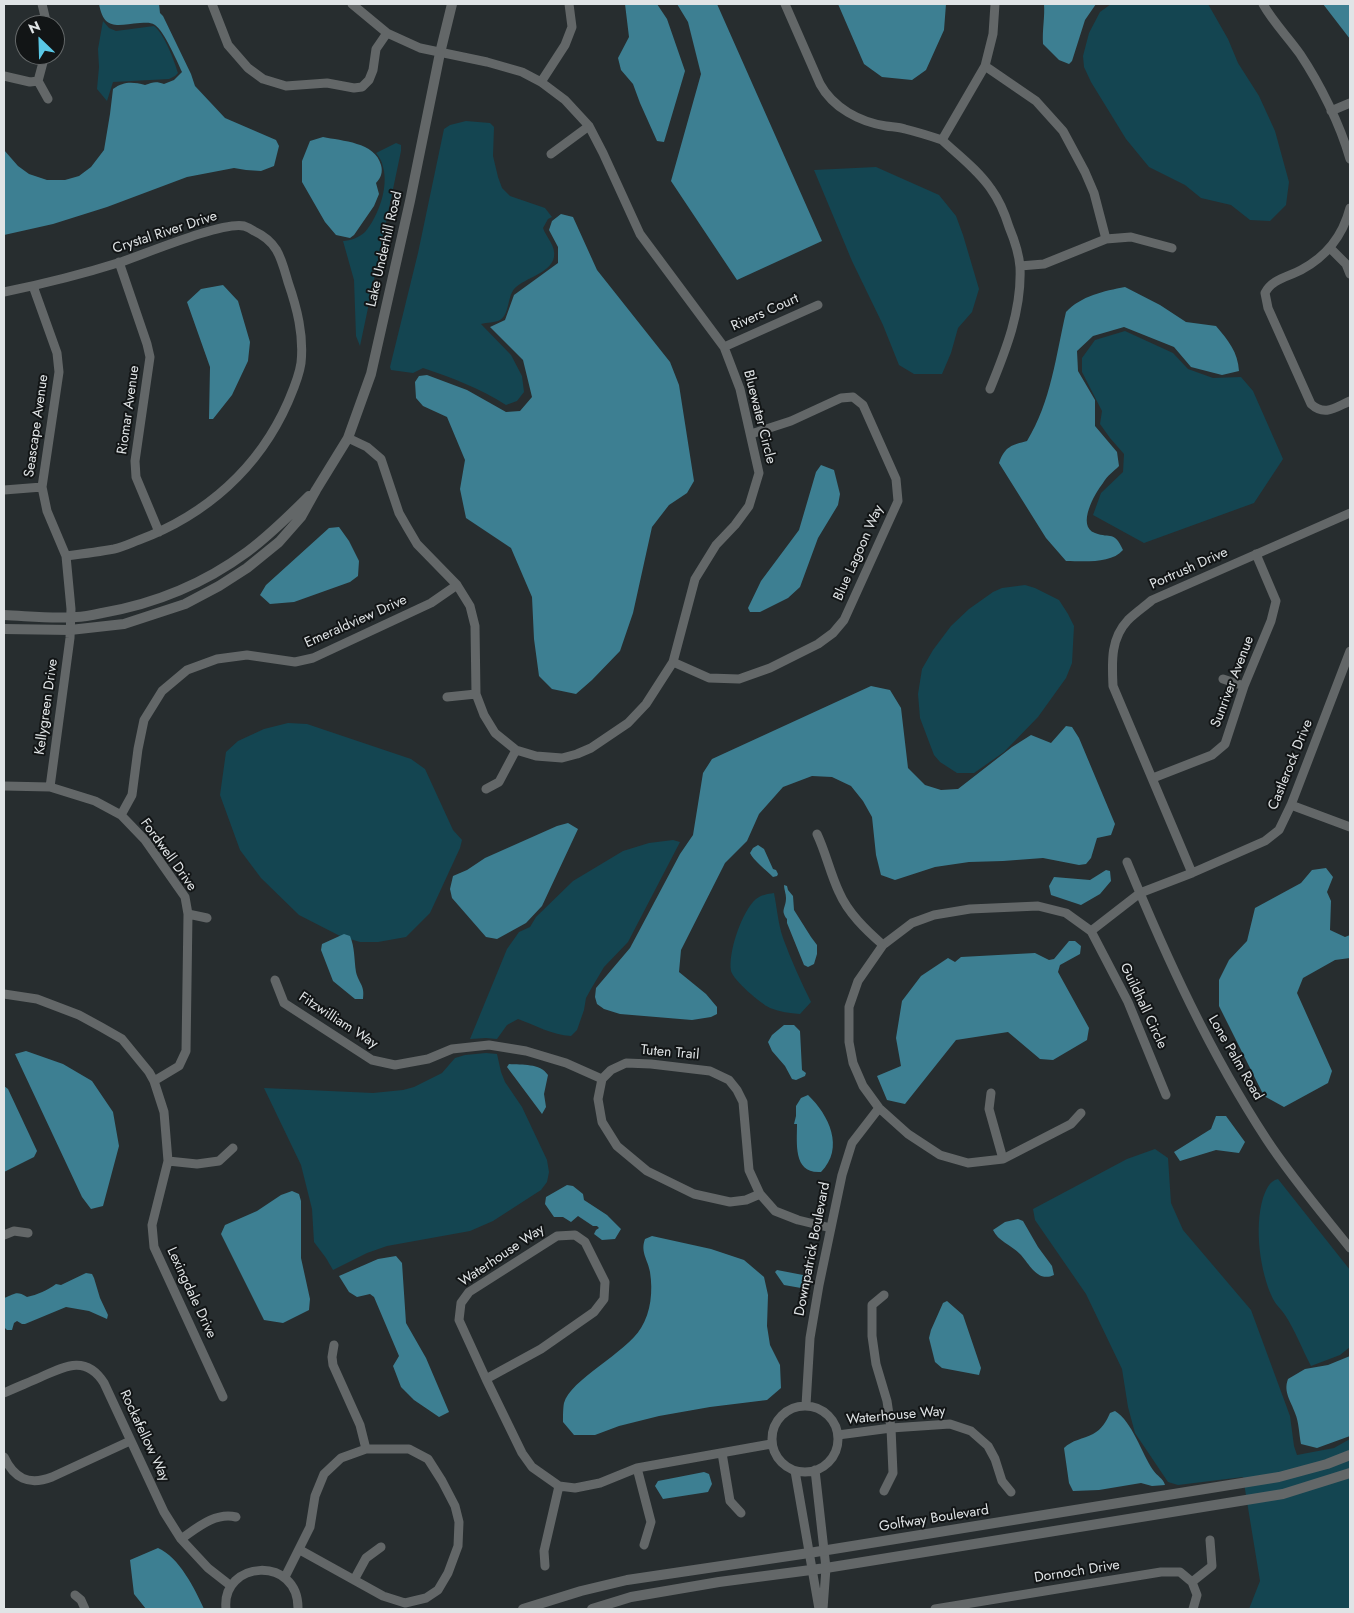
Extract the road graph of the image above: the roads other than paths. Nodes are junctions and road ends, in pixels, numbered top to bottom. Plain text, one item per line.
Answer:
1 (212, 4) edge
2 (352, 4) edge
3 (452, 4) edge
4 (569, 4) edge
5 (785, 4) edge
6 (995, 4) edge
7 (1263, 4) edge
8 (387, 33) junction
9 (440, 53) junction
10 (42, 65) edge
11 (985, 66) junction
12 (4, 76) edge
13 (38, 81) junction
14 (541, 82) junction
15 (48, 99) dead end
16 (1350, 103) edge
17 (1331, 111) junction
18 (589, 126) junction
19 (942, 140) junction
20 (551, 154) dead end
21 (1350, 159) edge
22 (1350, 208) edge
23 (1106, 239) junction
24 (1172, 248) dead end
25 (1330, 248) junction
26 (120, 262) junction
27 (1020, 266) junction
28 (1350, 274) edge
29 (34, 286) junction
30 (4, 292) edge
31 (818, 305) dead end
32 (724, 347) junction
33 (990, 389) dead end
34 (1350, 401) edge
35 (751, 434) junction
36 (348, 438) junction
37 (42, 487) junction
38 (4, 490) edge
39 (316, 490) junction
40 (1350, 513) edge
41 (159, 532) junction
42 (1256, 554) junction
43 (66, 556) junction
44 (457, 584) junction
45 (4, 615) edge
46 (71, 618) junction
47 (4, 629) edge
48 (70, 630) junction
49 (1350, 651) edge
50 (673, 662) junction
51 (1223, 679) dead end
52 (1244, 686) junction
53 (476, 694) junction
54 (446, 697) dead end
55 (516, 750) junction
56 (1153, 778) junction
57 (4, 786) edge
58 (50, 787) junction
59 (486, 789) dead end
60 (1292, 805) junction
61 (121, 815) junction
62 (1350, 827) edge
63 (817, 834) dead end
64 (1127, 862) dead end
65 (1192, 873) junction
66 (1140, 893) junction
67 (188, 914) junction
68 (207, 918) dead end
69 (1091, 930) junction
70 (883, 945) junction
71 (275, 980) dead end
72 (4, 994) edge
73 (602, 1080) junction
74 (154, 1081) junction
75 (991, 1093) dead end
76 (1166, 1094) dead end
77 (878, 1108) junction
78 (1082, 1113) dead end
79 (233, 1148) dead end
80 (1004, 1159) junction
81 (168, 1160) junction
82 (760, 1194) junction
83 (831, 1228) junction
84 (28, 1233) dead end
85 (4, 1235) edge
86 (1350, 1248) edge
87 (884, 1295) dead end
88 (334, 1345) dead end
89 (486, 1379) junction
90 (4, 1393) edge
91 (223, 1398) dead end
92 (806, 1405) junction
93 (891, 1428) junction
94 (838, 1435) junction
95 (130, 1441) junction
96 (771, 1444) junction
97 (366, 1449) junction
98 (722, 1453) junction
99 (1350, 1455) edge
100 (4, 1457) edge
101 (637, 1468) junction
102 (815, 1470) junction
103 (1307, 1470) junction
104 (795, 1471) junction
105 (1350, 1473) edge
106 (1311, 1485) junction
107 (559, 1486) junction
108 (884, 1491) dead end
109 (1011, 1492) dead end
110 (1100, 1506) junction
111 (741, 1513) dead end
112 (236, 1517) dead end
113 (1104, 1522) junction
114 (181, 1539) junction
115 (1210, 1540) dead end
116 (644, 1545) dead end
117 (381, 1547) dead end
118 (300, 1550) junction
119 (824, 1551) junction
120 (809, 1554) junction
121 (545, 1566) dead end
122 (826, 1568) junction
123 (812, 1570) junction
124 (285, 1577) junction
125 (354, 1580) junction
126 (1192, 1582) junction
127 (231, 1586) junction
128 (75, 1595) dead end
129 (85, 1609) edge
130 (226, 1609) edge
131 (298, 1609) edge
132 (523, 1609) edge
133 (592, 1609) edge
134 (821, 1609) edge
135 (935, 1609) edge
136 (1193, 1609) edge

1 - 8 street
2 - 8 street, Bluewater Circle
3 - 9 street, Lake Underhill Road
4 - 14 street
5 - 19 street
6 - 11 street
7 - 17 street
8 - 9 street, Bluewater Circle
9 - 14 street, Bluewater Circle
9 - 36 street, Lake Underhill Road
10 - 13 street
11 - 19 street
11 - 23 street
12 - 13 street
13 - 15 street
14 - 18 street, Bluewater Circle
16 - 17 street
17 - 21 street
18 - 20 street
18 - 32 street, Bluewater Circle
19 - 27 street
22 - 25 street
23 - 24 street
23 - 27 street
25 - 28 street
25 - 34 street
26 - 29 street, Crystal River Drive
26 - 41 street, Riomar Avenue
26 - 41 street, Crystal River Drive
27 - 33 street
29 - 30 street, Crystal River Drive
29 - 37 street, Seascape Avenue
31 - 32 street, Rivers Court
32 - 35 street, Bluewater Circle
35 - 50 street, Bluewater Circle
35 - 50 street, Blue Lagoon Way
36 - 39 street, Lake Underhill Road
36 - 44 street, Bluewater Circle
37 - 38 street
37 - 43 street, Seascape Avenue
39 - 46 street, Lake Underhill Road
39 - 48 street, Lake Underhill Road
40 - 42 street, Portrush Drive
41 - 43 street, Crystal River Drive
42 - 52 street, Sunriver Avenue
42 - 56 street, Portrush Drive
43 - 46 street, Seascape Avenue
44 - 53 street, Bluewater Circle
44 - 61 street, Emeraldview Drive
45 - 46 street, Lake Underhill Road
46 - 48 street, Seascape Avenue
47 - 48 street, Lake Underhill Road
48 - 58 street, Kellygreen Drive
49 - 60 street, Castlerock Drive
50 - 55 street, Bluewater Circle
51 - 52 street
52 - 56 street, Sunriver Avenue
53 - 54 street
53 - 55 street, Bluewater Circle
55 - 59 street
56 - 65 street, Portrush Drive
57 - 58 street, Fordwell Drive
58 - 61 street, Fordwell Drive
60 - 62 street
60 - 65 street, Castlerock Drive
61 - 67 street, Fordwell Drive
63 - 70 street
64 - 66 street, Lone Palm Road
65 - 66 street, Castlerock Drive
66 - 69 street
66 - 86 street, Lone Palm Road
67 - 68 street
67 - 74 street, Fordwell Drive
69 - 70 street, Guildhall Circle
69 - 76 street, Guildhall Circle
70 - 77 street, Guildhall Circle
71 - 73 street, Fitzwilliam Way
72 - 74 street, Lexingdale Drive
73 - 82 street
73 - 82 street, Tuten Trail
74 - 81 street, Lexingdale Drive
75 - 80 street
77 - 80 street, Guildhall Circle
77 - 83 street, Downpatrick Boulevard
78 - 80 street, Guildhall Circle
79 - 81 street
81 - 91 street, Lexingdale Drive
82 - 83 street, Tuten Trail
83 - 92 street, Downpatrick Boulevard
84 - 85 street
87 - 93 street
88 - 97 street
89 - 89 street, Waterhouse Way
89 - 107 street, Waterhouse Way
90 - 95 street, Rockafellow Way
92 - 94 street
92 - 96 street
93 - 94 street, Waterhouse Way
93 - 108 street
93 - 109 street, Waterhouse Way
94 - 102 street
95 - 100 street
95 - 114 street, Rockafellow Way
96 - 98 street
96 - 104 street
97 - 118 street
97 - 125 street
98 - 101 street
98 - 111 street
99 - 103 street, Golfway Boulevard
101 - 107 street
101 - 116 street
102 - 104 street
102 - 119 street
103 - 106 street
103 - 110 street, Golfway Boulevard
104 - 120 street
105 - 106 street
106 - 113 street
107 - 121 street
110 - 113 street
110 - 119 street, Golfway Boulevard
112 - 114 street
113 - 122 street
114 - 127 street, Rockafellow Way
115 - 126 street
117 - 125 street
118 - 124 street
118 - 125 street
119 - 120 street, Golfway Boulevard
119 - 122 street
120 - 123 street
120 - 132 street, Golfway Boulevard
122 - 123 street
122 - 134 street
123 - 133 street
123 - 134 street
124 - 127 street
124 - 131 street
126 - 135 street, Dornoch Drive
126 - 136 street
127 - 130 street
128 - 129 street

